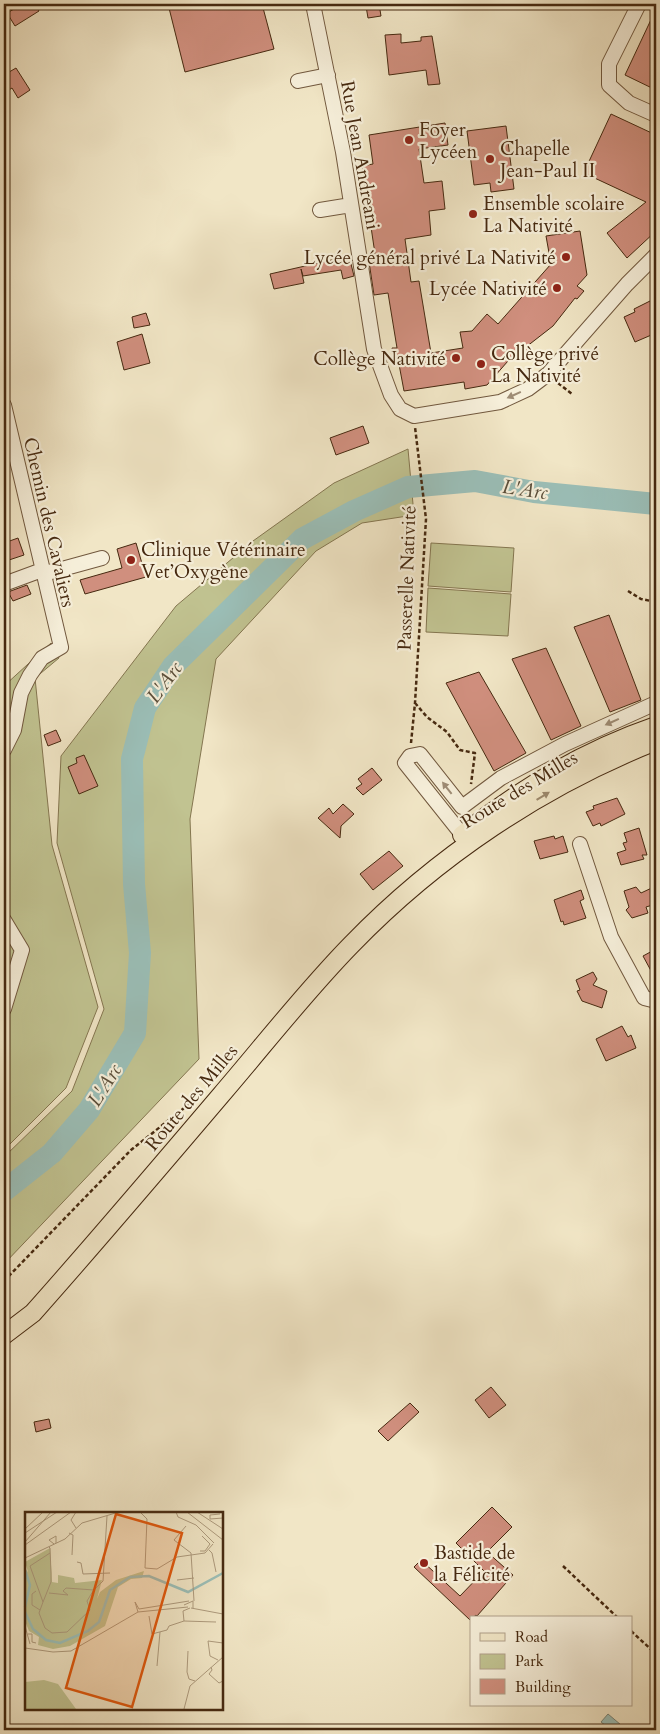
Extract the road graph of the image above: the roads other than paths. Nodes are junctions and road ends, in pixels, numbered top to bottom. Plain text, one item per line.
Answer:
1 (312, 4) edge
2 (639, 4) edge
3 (328, 75) junction
4 (298, 82) dead end
5 (656, 115) edge
6 (352, 205) junction
7 (320, 210) dead end
8 (656, 255) edge
9 (4, 405) edge
10 (7, 438) edge
11 (102, 558) dead end
12 (42, 570) junction
13 (4, 584) edge
14 (656, 703) edge
15 (656, 726) edge
16 (656, 741) edge
17 (4, 750) edge
18 (462, 807) junction
19 (473, 834) junction
20 (580, 844) dead end
21 (4, 920) edge
22 (656, 1001) edge
23 (4, 1009) edge
24 (4, 1334) edge

1 - 3 street, Rue Jean Andreani
2 - 5 street
3 - 4 street
3 - 6 street, Rue Jean Andreani
6 - 7 street
8 -> 6 street, Rue Jean Andreani
9 - 10 street, Chemin des Cavaliers
10 - 12 street, Chemin des Cavaliers
11 - 12 street
12 - 13 street
12 - 17 street, Chemin des Cavaliers
14 -> 18 street
15 - 19 main road, Route des Milles
19 -> 16 main road, Route des Milles
18 - 19 street
18 -> 19 street
19 - 24 main road, Route des Milles
20 - 22 street
21 - 23 street

